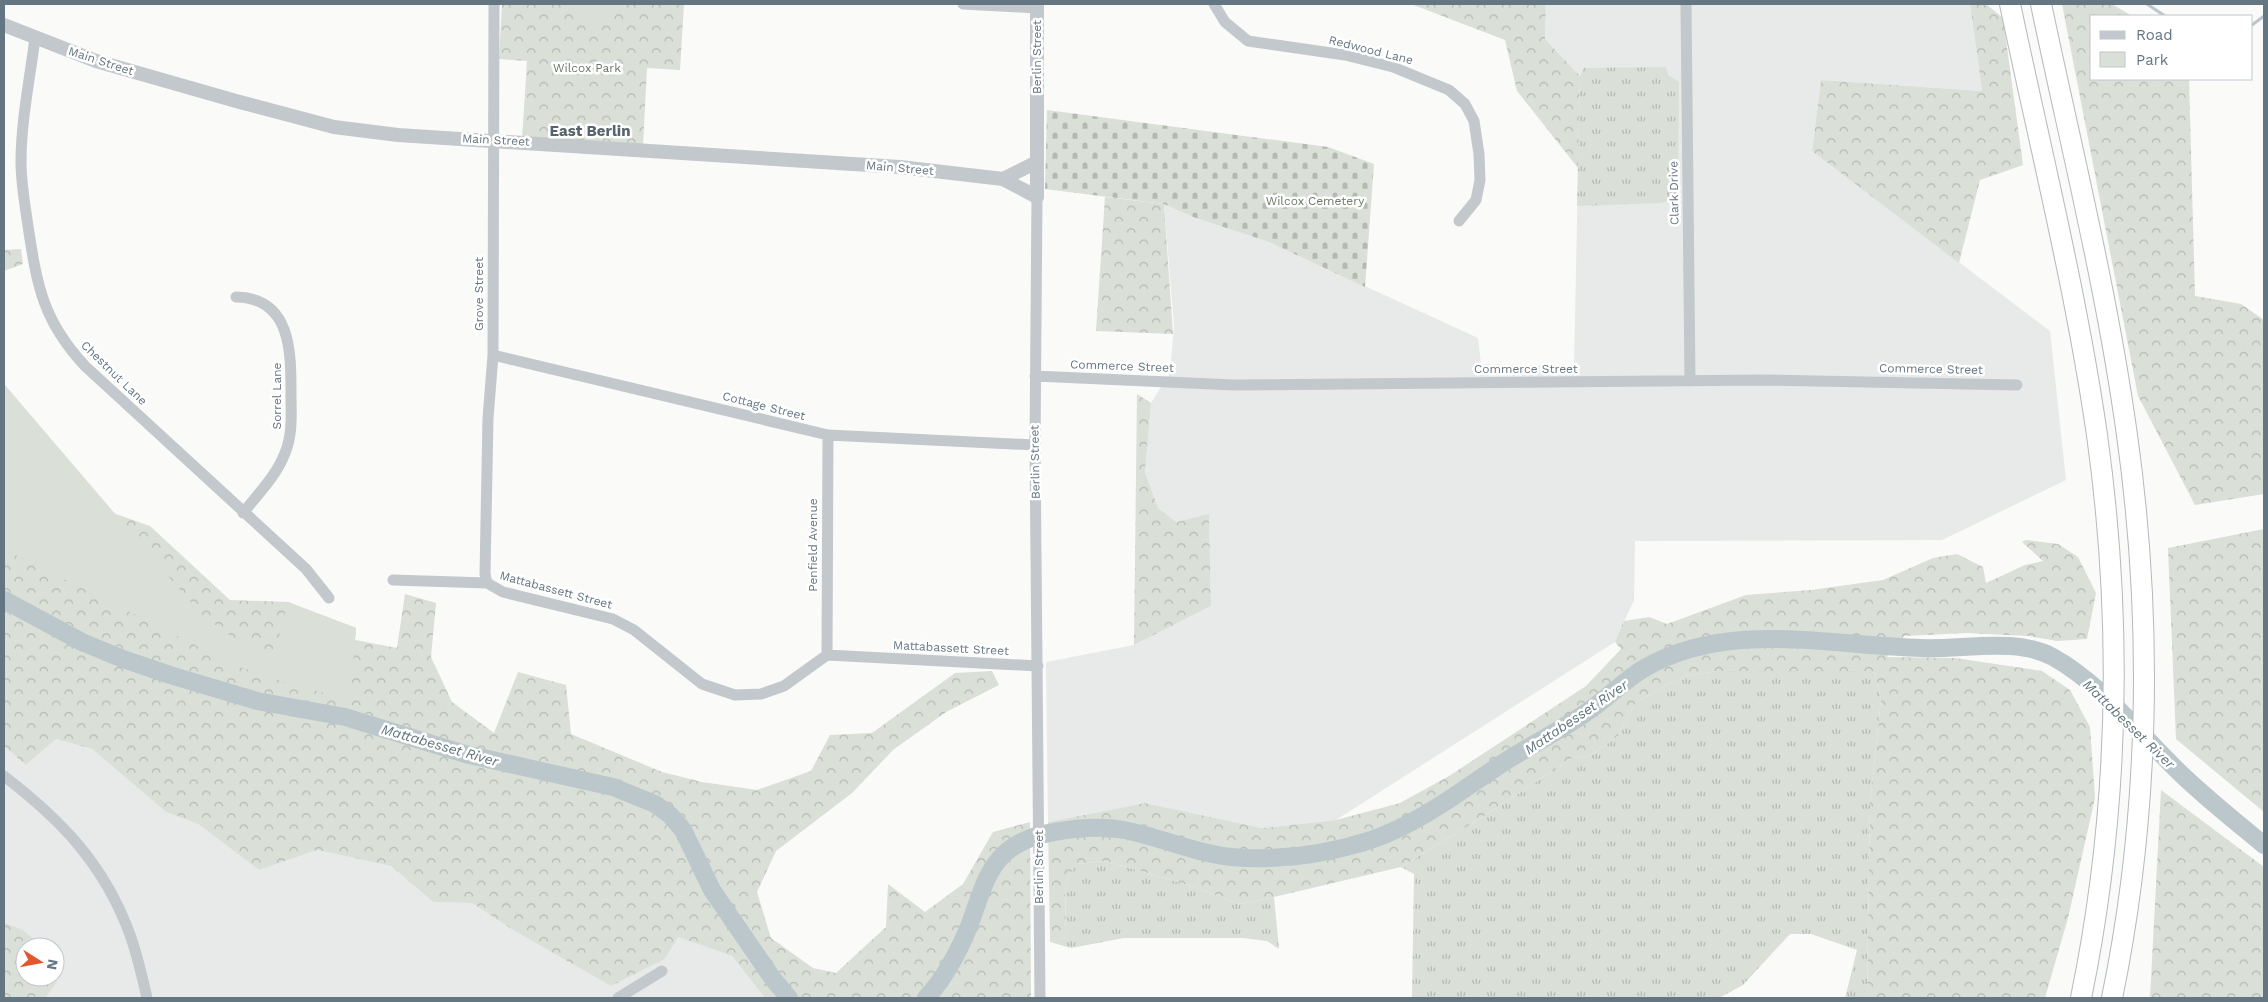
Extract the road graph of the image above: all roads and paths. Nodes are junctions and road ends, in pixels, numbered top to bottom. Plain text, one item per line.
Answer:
1 (494, 4) edge
2 (963, 4) edge
3 (1214, 4) edge
4 (1686, 4) edge
5 (2010, 4) edge
6 (2041, 4) edge
7 (1037, 6) edge
8 (4, 26) edge
9 (35, 38) junction
10 (493, 139) junction
11 (1038, 162) junction
12 (1003, 179) junction
13 (1037, 197) junction
14 (1459, 221) dead end
15 (236, 297) dead end
16 (493, 355) junction
17 (1035, 376) junction
18 (1690, 381) junction
19 (2017, 385) dead end
20 (828, 435) junction
21 (1035, 445) junction
22 (243, 512) junction
23 (393, 580) dead end
24 (487, 584) junction
25 (329, 598) dead end
26 (827, 655) junction
27 (1038, 666) junction
28 (4, 776) edge
29 (662, 970) dead end
30 (147, 998) edge
31 (618, 998) edge
32 (1040, 998) edge
33 (2081, 998) edge
34 (2112, 998) edge

1 - 10 street, Grove Street
2 - 7 street
3 - 14 street, Redwood Lane
4 - 18 street, Clark Drive
5 - 33 highway
6 - 34 highway
7 - 11 street, Berlin Street
8 - 9 street, Main Street
9 - 10 street, Main Street
9 - 22 street, Chestnut Lane
10 - 12 street, Main Street
10 - 16 street, Grove Street
11 - 12 street
11 - 13 street, Berlin Street
12 - 13 street, Main Street
13 - 17 street, Berlin Street
15 - 22 street, Sorrel Lane
16 - 20 street, Cottage Street
16 - 24 street, Grove Street
17 - 18 street, Commerce Street
17 - 21 street, Berlin Street
18 - 19 street, Commerce Street
20 - 21 street, Cottage Street
20 - 26 street, Penfield Avenue
21 - 27 street, Berlin Street
22 - 25 street, Chestnut Lane
23 - 24 street, Mattabassett Street
24 - 26 street, Mattabassett Street
26 - 27 street, Mattabassett Street
27 - 32 street, Berlin Street
28 - 30 street
29 - 31 street

